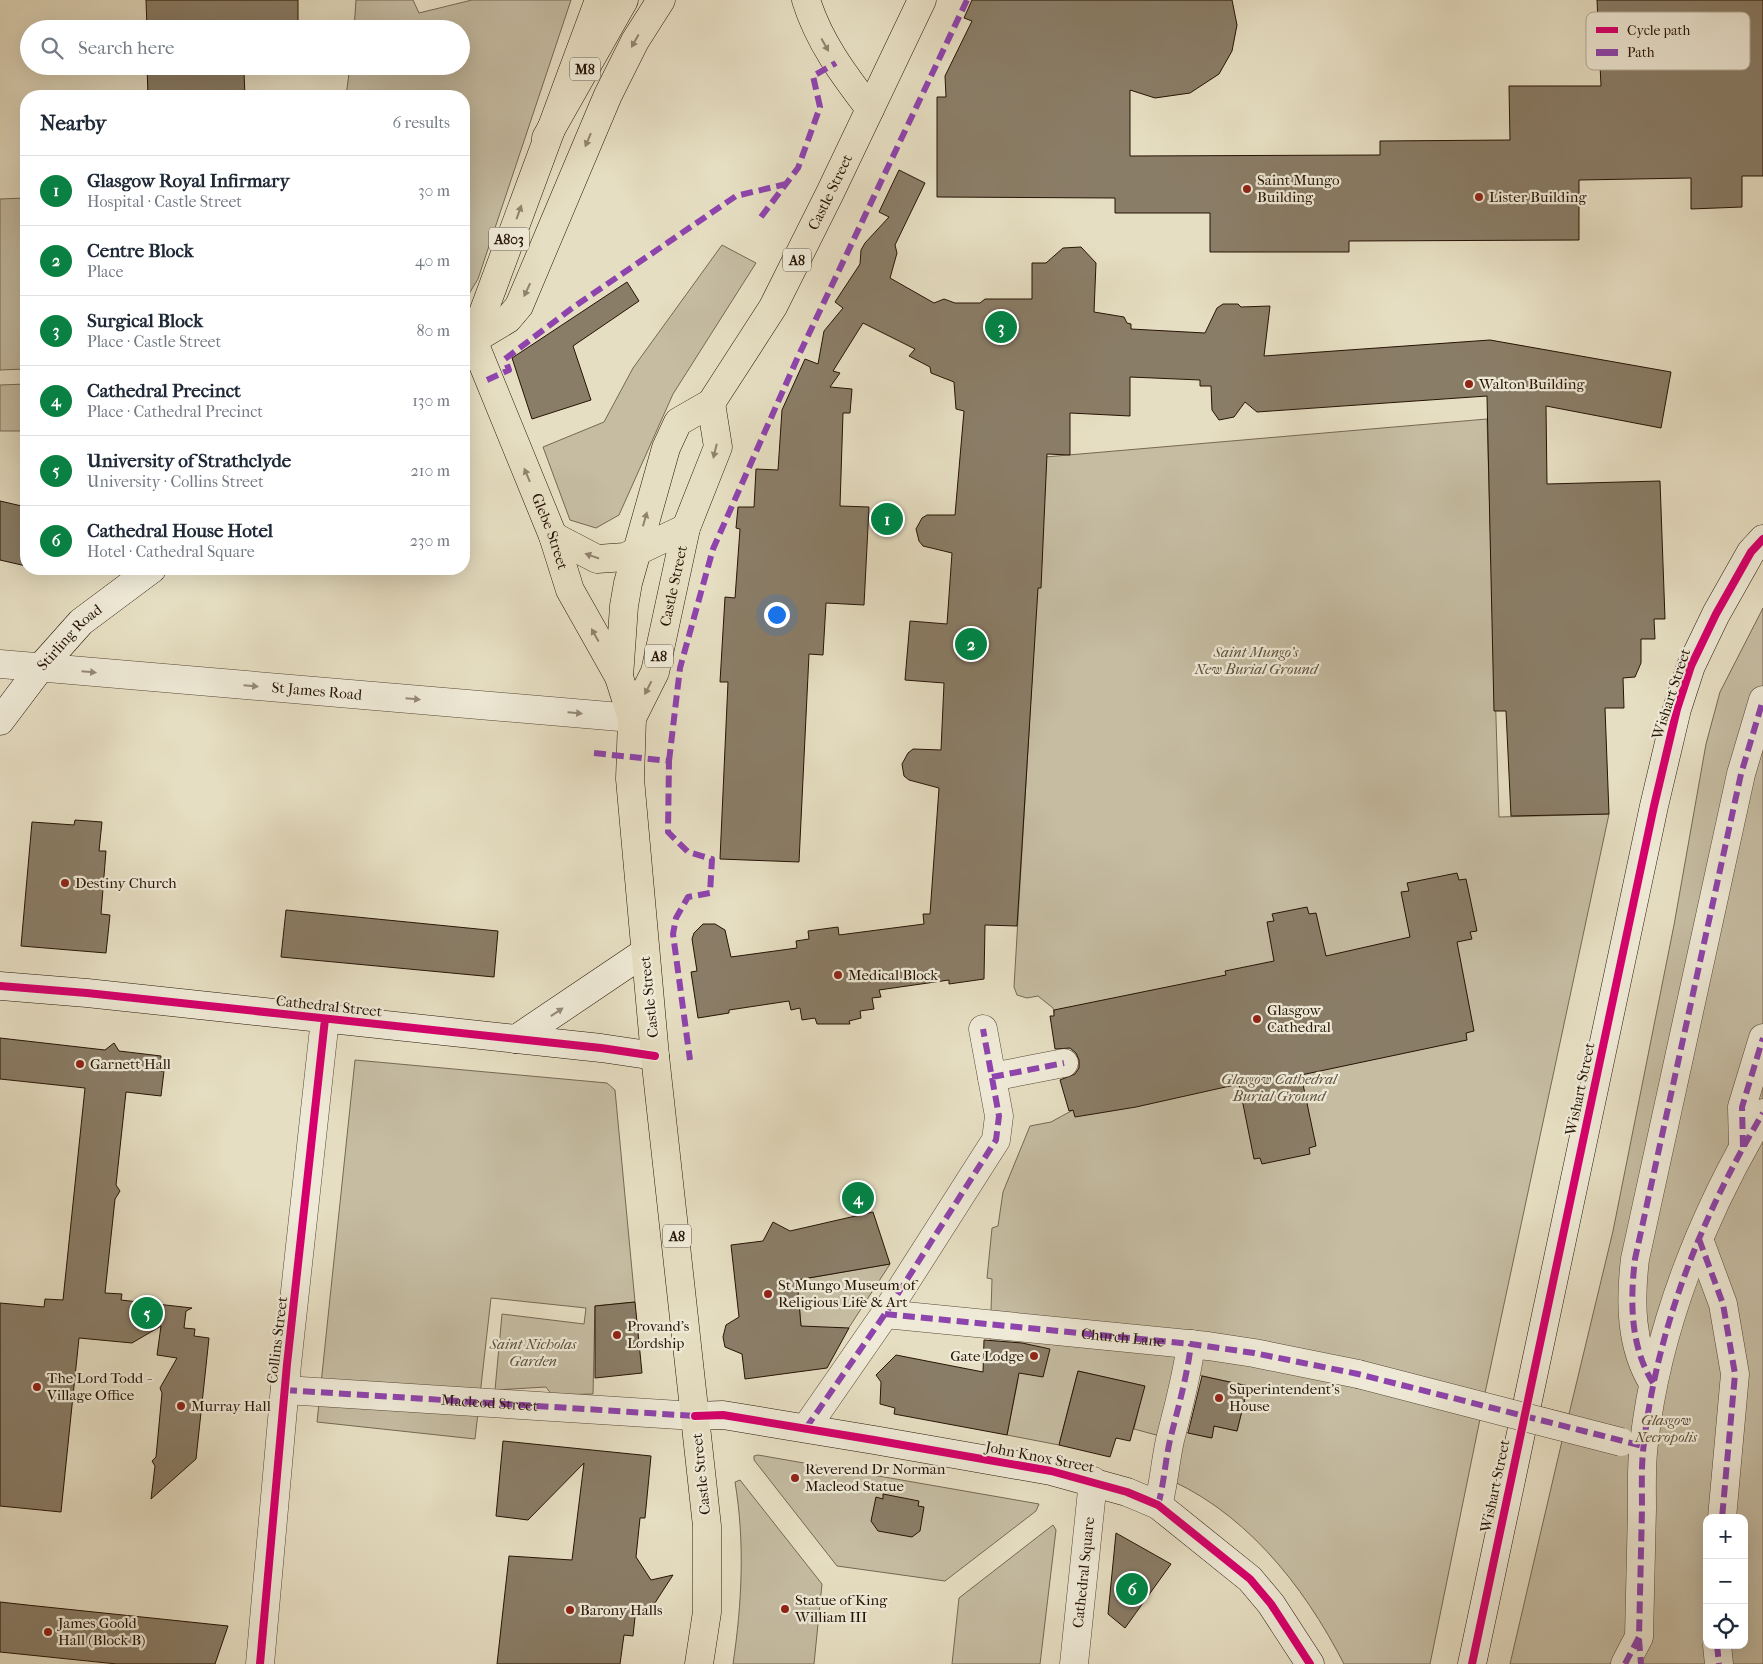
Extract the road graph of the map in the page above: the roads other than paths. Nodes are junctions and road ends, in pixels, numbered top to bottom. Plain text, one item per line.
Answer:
1 (599, 0) edge
2 (624, 0) edge
3 (661, 0) edge
4 (806, 0) edge
5 (912, 3) edge
6 (870, 109) junction
7 (546, 138) junction
8 (470, 339) edge
9 (470, 343) edge
10 (470, 349) edge
11 (711, 403) junction
12 (686, 528) junction
13 (553, 536) junction
14 (1763, 539) edge
15 (637, 552) junction
16 (144, 575) edge
17 (0, 664) edge
18 (40, 668) junction
19 (619, 677) junction
20 (1763, 700) edge
21 (632, 718) junction
22 (0, 721) edge
23 (645, 952) junction
24 (0, 986) edge
25 (325, 1019) junction
26 (983, 1029) dead end
27 (1763, 1038) edge
28 (516, 1039) junction
29 (655, 1056) junction
30 (1064, 1063) dead end
31 (992, 1077) junction
32 (1763, 1113) edge
33 (1743, 1147) junction
34 (1700, 1240) junction
35 (884, 1314) junction
36 (1191, 1344) junction
37 (1653, 1384) junction
38 (285, 1390) junction
39 (695, 1416) junction
40 (806, 1428) junction
41 (1632, 1444) junction
42 (1093, 1481) junction
43 (1158, 1505) junction
44 (1722, 1514) edge
45 (1639, 1637) junction
46 (1717, 1649) edge
47 (260, 1664) edge
48 (699, 1664) edge
49 (1074, 1664) edge
50 (1310, 1664) edge
51 (1472, 1664) edge
52 (1624, 1664) edge
53 (1642, 1664) edge
54 (1719, 1664) edge

1 - 7 main road, A803
2 - 7 main road, M8
3 -> 9 main road, M8
4 -> 6 main road
5 - 6 main road, Castle Street / A8
6 - 11 main road, Castle Street / A8
8 -> 7 main road, A803
13 -> 10 main road, Glebe Street
11 -> 12 main road, Castle Street / A8
15 -> 11 main road, Castle Street
12 - 15 main road
12 -> 21 main road, Castle Street / A8
15 -> 13 main road
19 -> 13 main road, Glebe Street
14 - 51 street, Wishart Street
15 - 19 main road, Castle Street
16 - 18 street, Stirling Road
17 - 18 street, St James Road
18 -> 21 street, St James Road
18 - 22 street, Stirling Road
19 - 21 main road, Glebe Street
20 - 37 street
21 - 23 main road, Castle Street / A8
28 -> 23 street
23 - 29 main road, Castle Street / A8
24 - 25 street, Cathedral Street
25 - 28 street, Cathedral Street
25 - 38 street, Collins Street
26 - 31 street
27 - 33 street
28 - 29 street, Cathedral Street
29 - 39 main road, Castle Street / A8
30 - 31 street
31 - 35 street
32 - 33 street
33 - 34 street
34 - 37 street
34 - 44 street
35 - 36 street, Church Lane
35 - 40 street
36 - 41 street, Church Lane, bridge
36 - 43 street
37 - 41 street
38 - 39 street, Macleod Street
38 - 47 street, Collins Street
39 - 40 street, John Knox Street
39 - 48 main road, Castle Street / A8
40 - 42 street, John Knox Street
41 - 45 street
42 - 43 street, John Knox Street
42 - 49 street, Cathedral Square
43 - 50 street, John Knox Street
45 - 52 street
45 - 53 street
46 - 54 street

